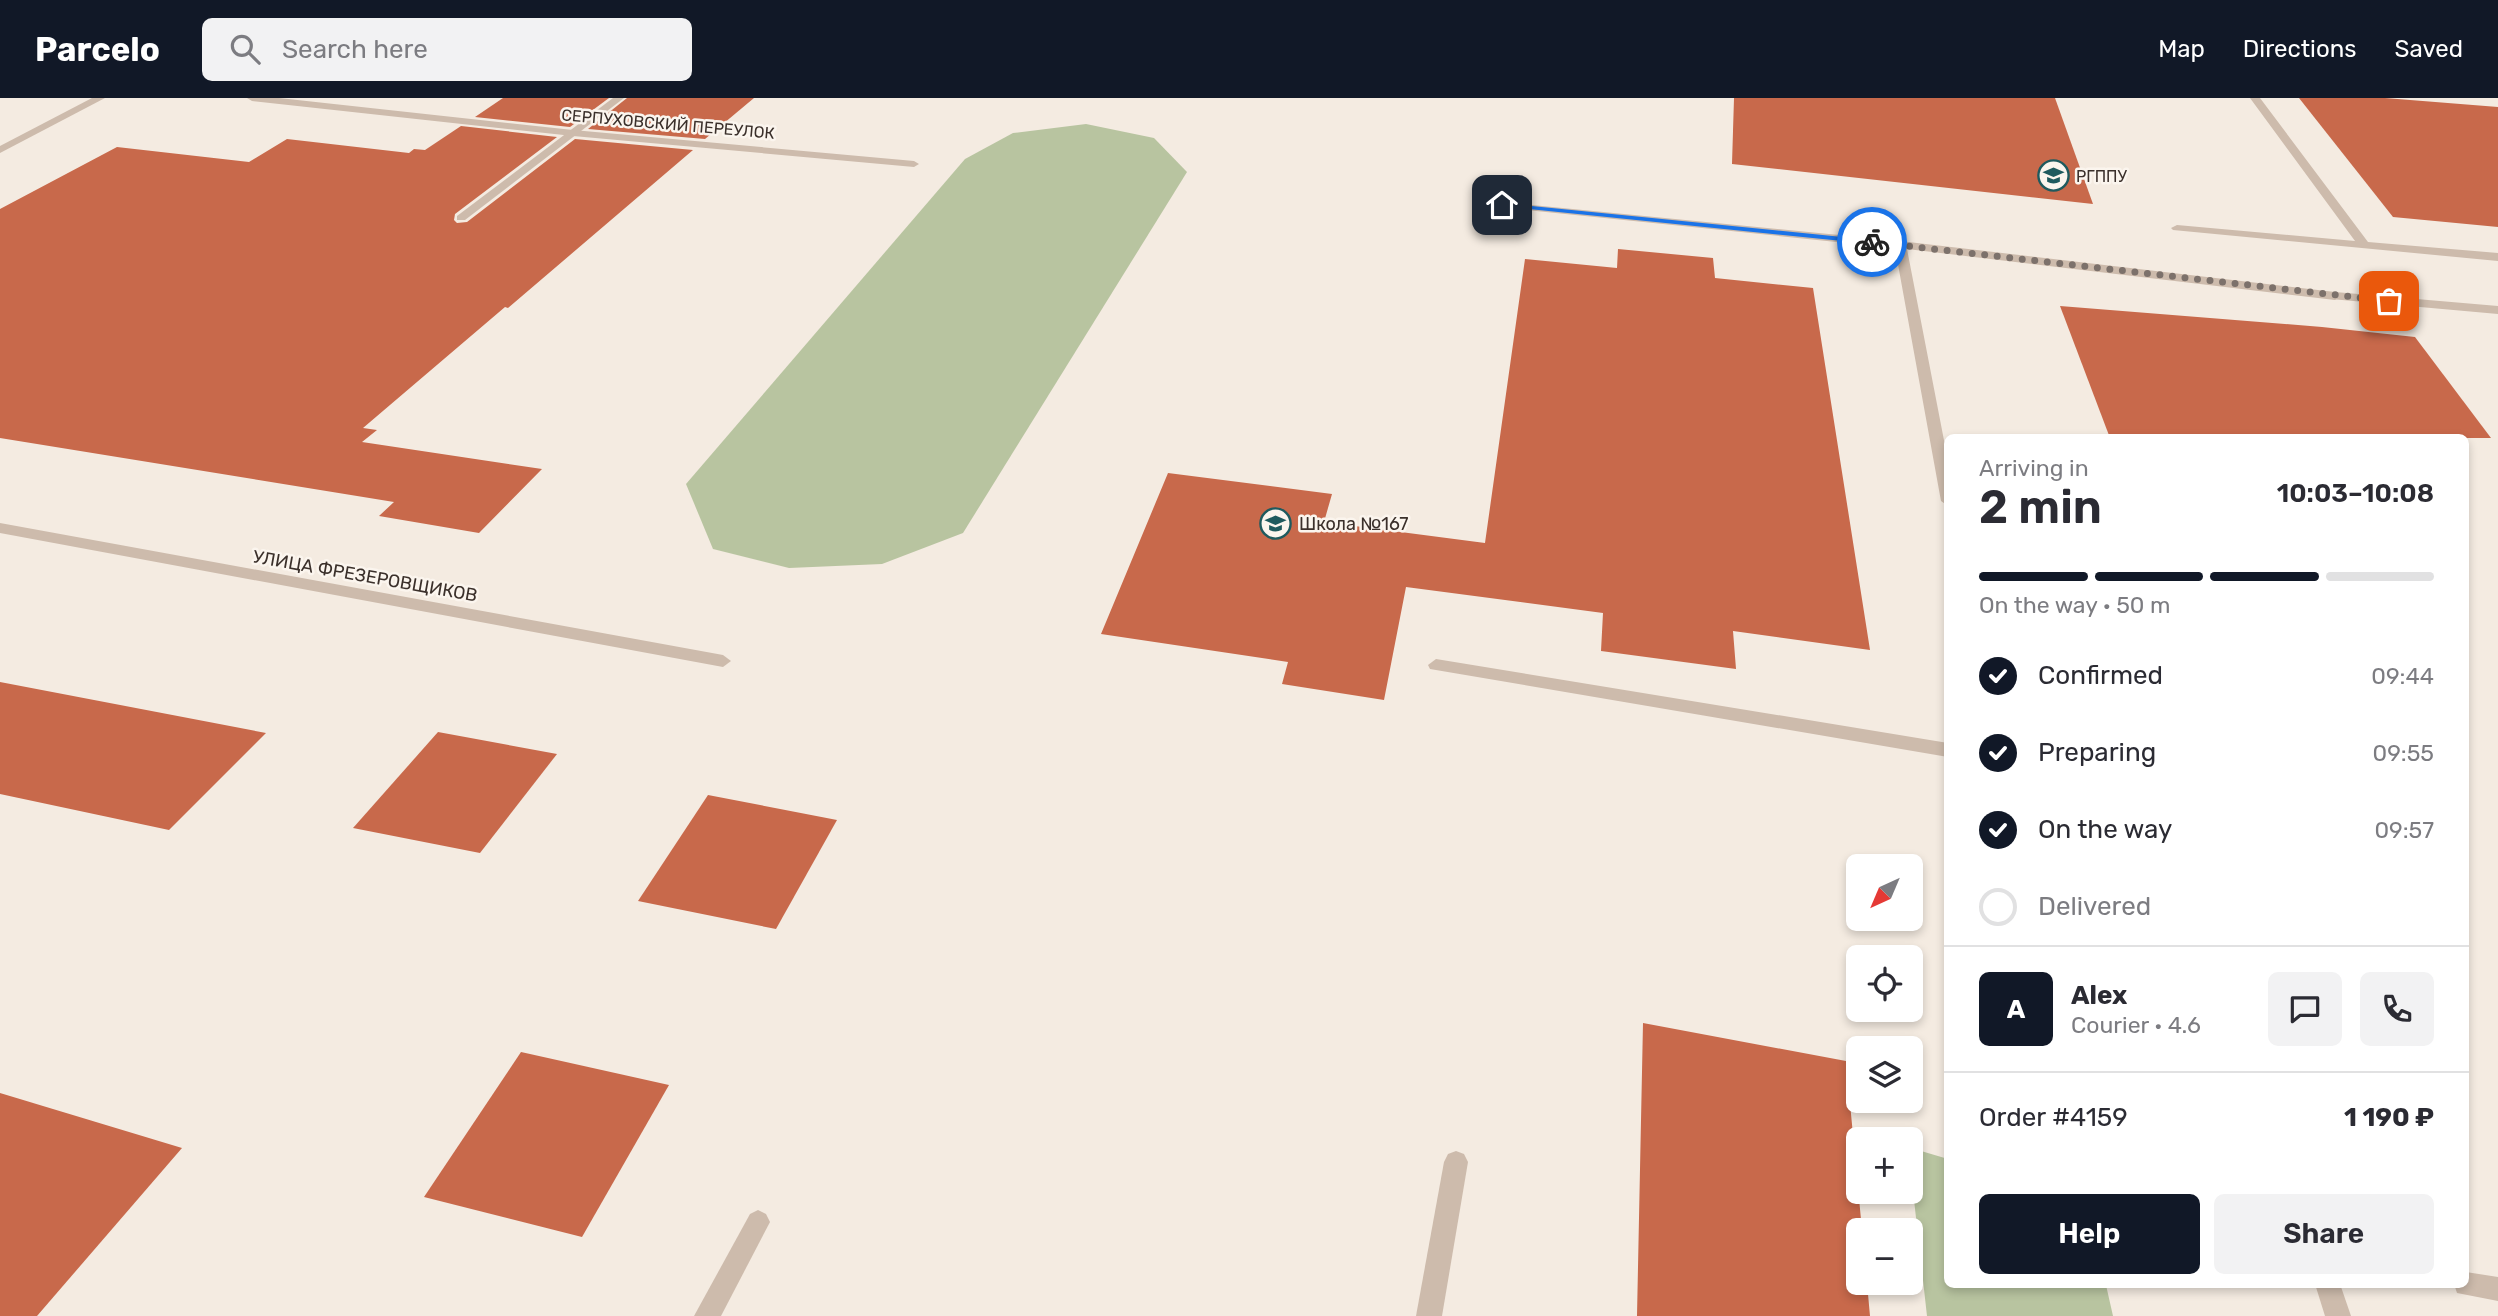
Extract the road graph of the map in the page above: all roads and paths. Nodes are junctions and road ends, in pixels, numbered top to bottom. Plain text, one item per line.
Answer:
1 (99, 98) edge
2 (252, 98) edge
3 (619, 98) edge
4 (2255, 98) edge
5 (573, 133) junction
6 (0, 150) edge
7 (914, 164) dead end
8 (1502, 205) dead end
9 (461, 218) dead end
10 (2177, 228) dead end
11 (2363, 243) junction
12 (1900, 245) junction
13 (2498, 257) edge
14 (2498, 310) edge
15 (1944, 480) edge
16 (0, 528) edge
17 (723, 661) dead end
18 (1436, 665) dead end
19 (1944, 749) edge
20 (1456, 1162) dead end
21 (758, 1222) dead end
22 (2469, 1284) edge
23 (2328, 1288) edge
24 (2498, 1289) edge
25 (707, 1316) edge
26 (1429, 1316) edge
27 (2338, 1316) edge

1 - 6 street
2 - 5 street, СЕРПУХОВСКИЙ ПЕРЕУЛОК
3 - 5 street
4 - 11 street
5 - 7 street, СЕРПУХОВСКИЙ ПЕРЕУЛОК
5 - 9 street
8 - 12 street
10 - 11 street
11 - 13 street
12 - 14 street
12 - 15 street
16 - 17 street, УЛИЦА ФРЕЗЕРОВЩИКОВ
18 - 19 street
20 - 26 street
21 - 25 street
22 - 24 street
23 - 27 street

